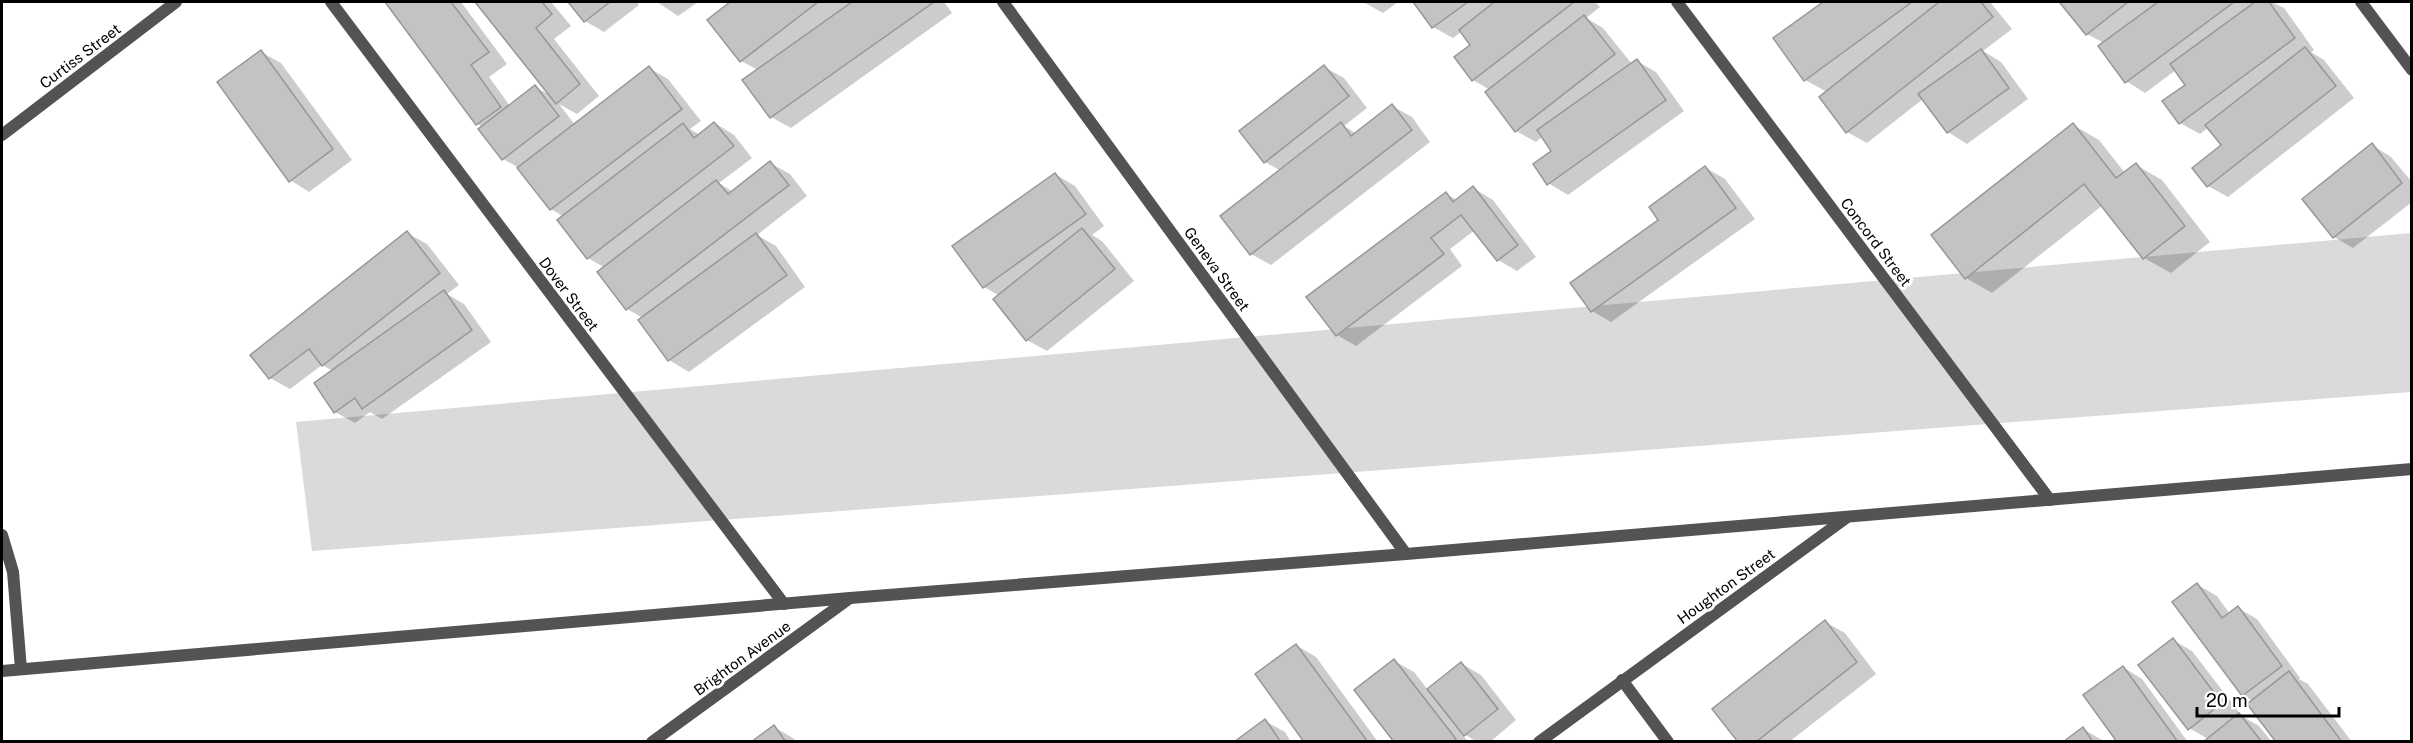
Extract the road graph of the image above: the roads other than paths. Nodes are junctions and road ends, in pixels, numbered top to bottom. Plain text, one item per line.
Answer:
1 (176, 2) edge
2 (331, 2) edge
3 (1003, 2) edge
4 (1677, 2) edge
5 (2361, 2) edge
6 (2412, 70) edge
7 (2, 135) edge
8 (2412, 469) edge
9 (2050, 500) junction
10 (1848, 516) junction
11 (2, 535) edge
12 (1406, 554) junction
13 (850, 598) junction
14 (784, 604) junction
15 (21, 669) junction
16 (2, 671) edge
17 (1622, 680) junction
18 (652, 741) edge
19 (1539, 741) edge
20 (1668, 741) edge

1 - 7 street, Curtiss Street
2 - 14 street, Dover Street
3 - 12 street, Geneva Street
4 - 9 street, Concord Street
5 - 6 street
8 - 9 street
9 - 10 street
10 - 12 street
10 - 17 street, Houghton Street
11 - 15 street
12 - 13 street
13 - 14 street
13 - 18 street, Brighton Avenue
14 - 15 street
15 - 16 street
17 - 19 street, Houghton Street
17 - 20 street

